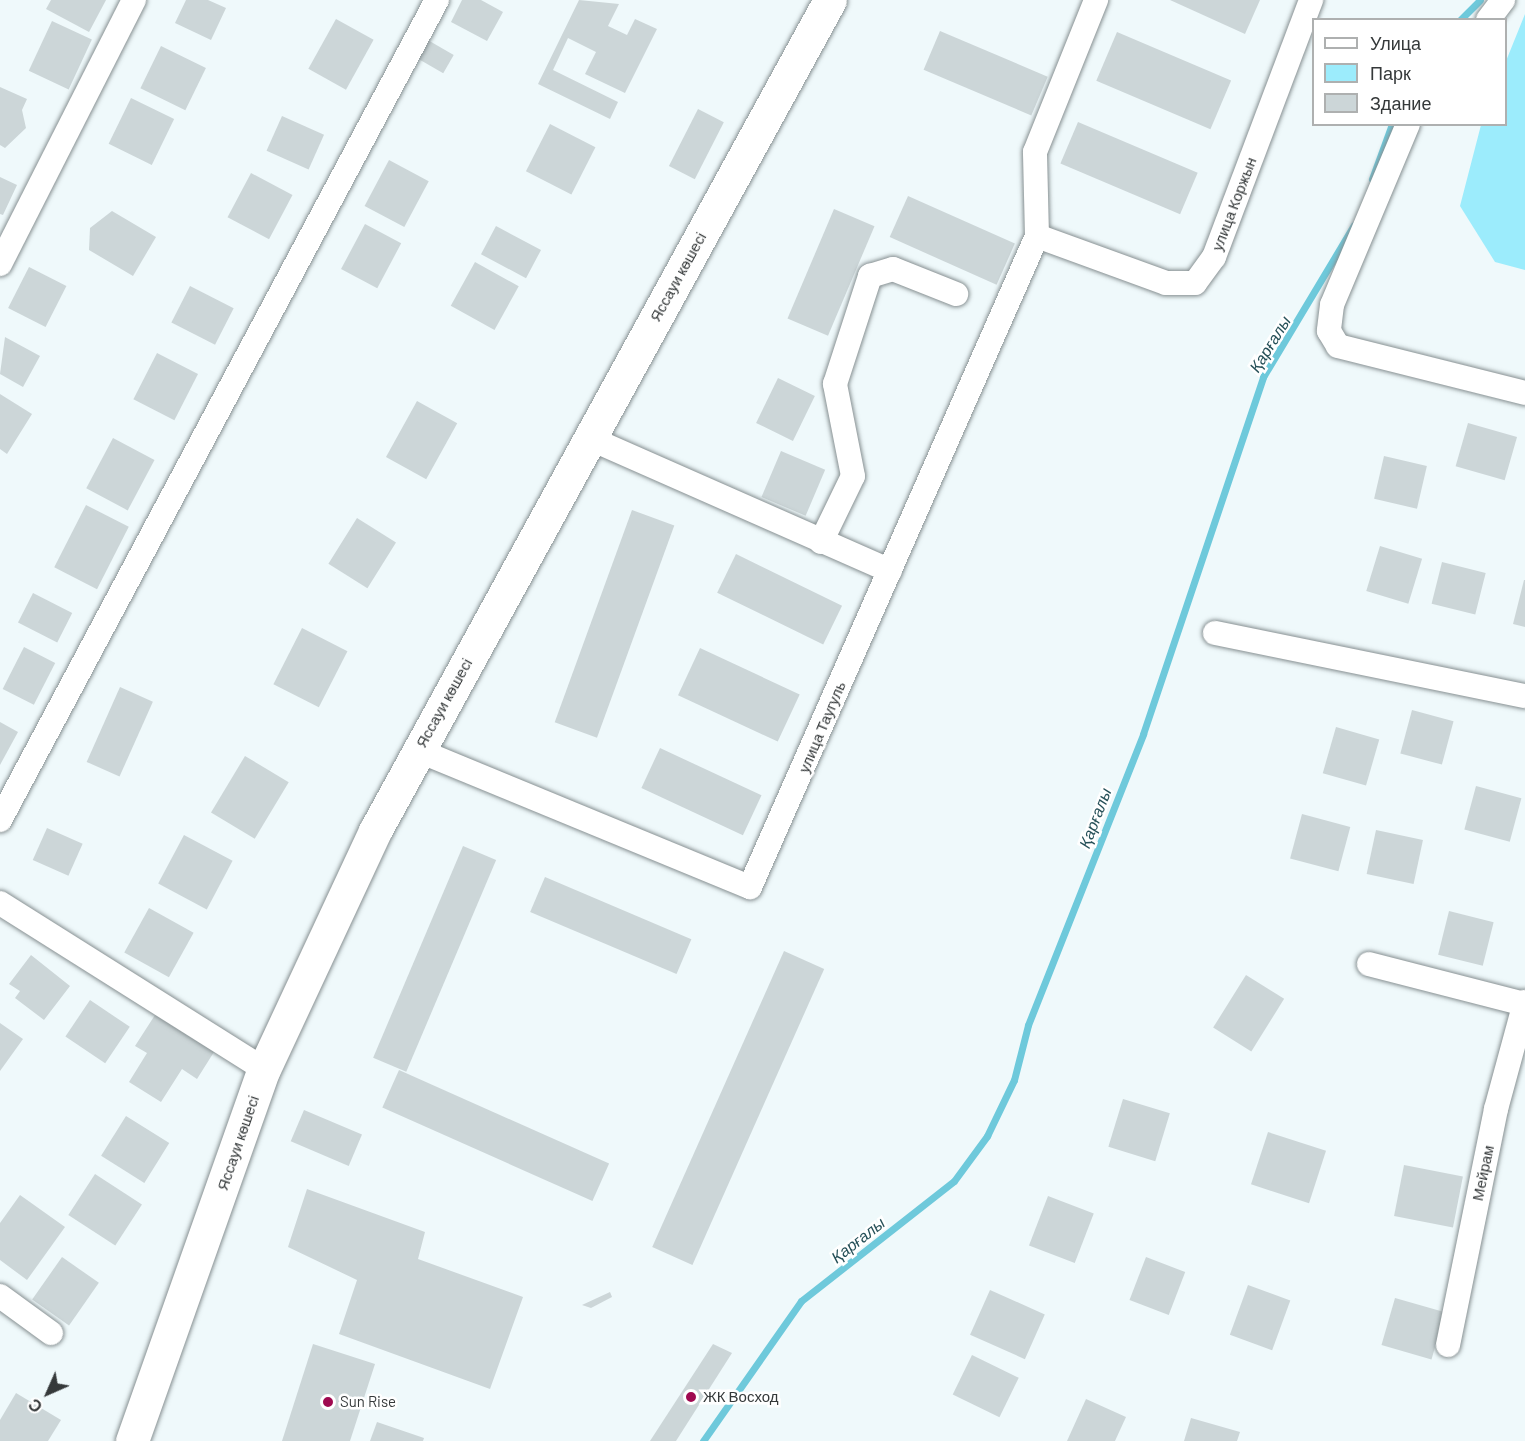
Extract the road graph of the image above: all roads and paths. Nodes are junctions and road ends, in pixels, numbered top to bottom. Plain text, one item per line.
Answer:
1 (134, 0) edge
2 (438, 0) edge
3 (830, 0) edge
4 (1096, 0) edge
5 (1311, 0) edge
6 (1503, 0) edge
7 (1490, 18) edge
8 (1407, 126) edge
9 (1037, 236) junction
10 (0, 264) edge
11 (956, 294) dead end
12 (1525, 393) edge
13 (590, 438) junction
14 (821, 542) junction
15 (890, 571) junction
16 (1215, 633) dead end
17 (1525, 696) edge
18 (417, 750) junction
19 (0, 820) edge
20 (0, 903) edge
21 (1369, 964) dead end
22 (1525, 1003) edge
23 (264, 1069) junction
24 (0, 1296) edge
25 (51, 1333) dead end
26 (1448, 1345) dead end
27 (132, 1441) edge

1 - 10 street
2 - 19 street
3 - 13 main road, Яссауи көшесі
4 - 9 street
5 - 9 street, улица Коржын
6 - 7 street
8 - 12 street
9 - 15 street, улица Таугуль
11 - 14 street
13 - 14 street
13 - 18 main road, Яссауи көшесі
14 - 15 street
15 - 18 street, улица Таугуль
16 - 17 street
18 - 23 main road, Яссауи көшесі
20 - 23 street
21 - 22 street
22 - 26 street, Мейрам
23 - 27 main road, Яссауи көшесі
24 - 25 street

